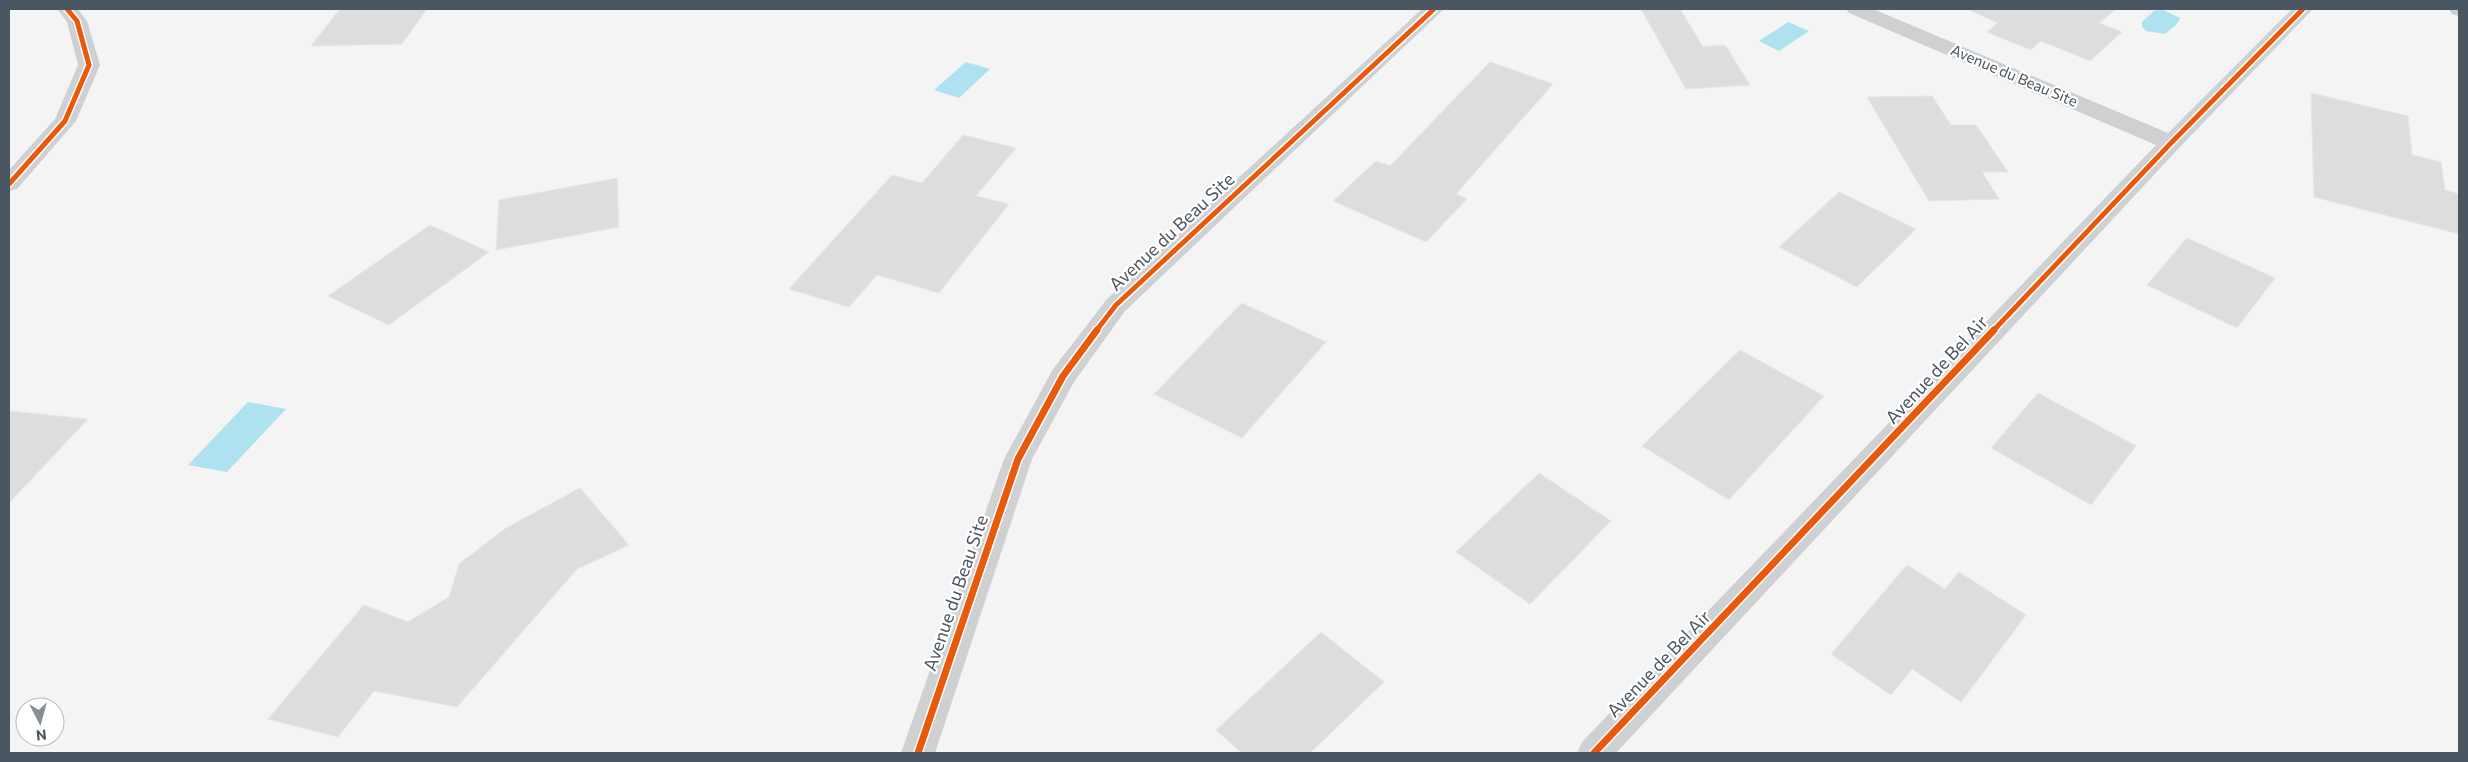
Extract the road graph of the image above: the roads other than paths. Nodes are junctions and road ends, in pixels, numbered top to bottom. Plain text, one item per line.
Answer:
1 (67, 9) edge
2 (1434, 9) edge
3 (1856, 9) edge
4 (2304, 9) edge
5 (2171, 143) junction
6 (9, 184) edge
7 (918, 753) edge
8 (1594, 753) edge

1 - 6 street
2 - 7 street, Avenue du Beau Site
3 - 5 street, Avenue du Beau Site
4 - 5 street, Avenue de Bel Air
5 - 8 street, Avenue de Bel Air

